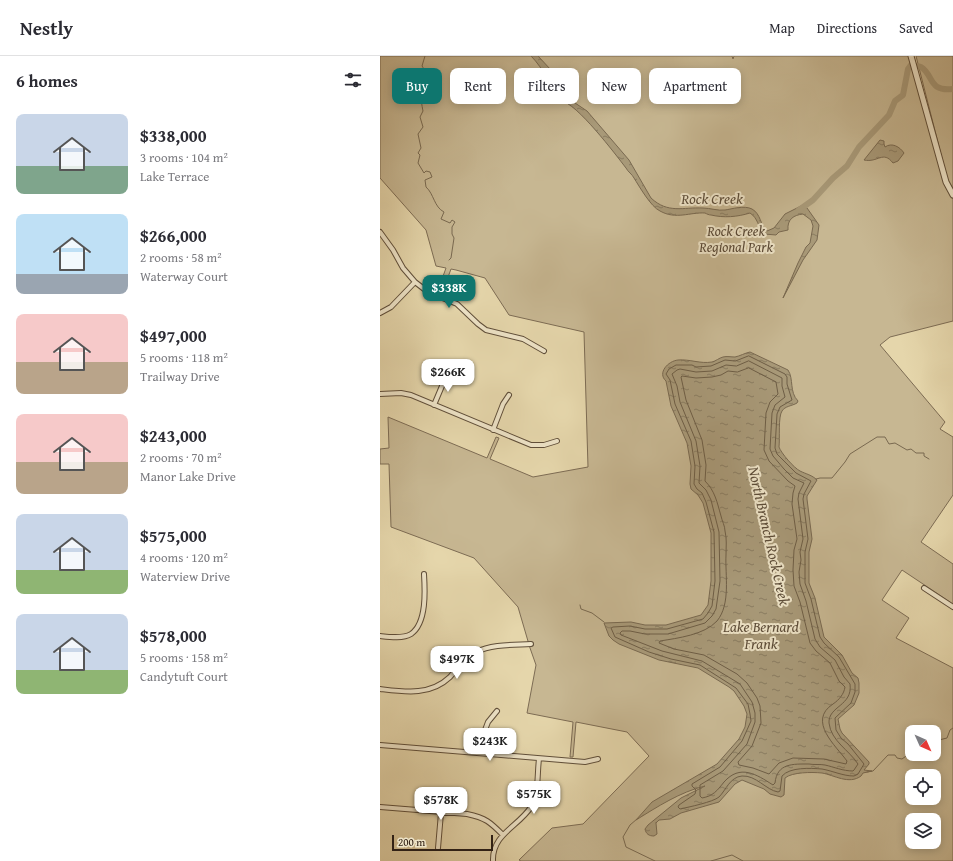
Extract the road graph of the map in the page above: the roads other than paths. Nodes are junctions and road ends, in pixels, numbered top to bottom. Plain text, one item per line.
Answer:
1 (912, 59) edge
2 (953, 195) edge
3 (380, 232) edge
4 (415, 282) junction
5 (380, 313) edge
6 (544, 351) dead end
7 (445, 375) dead end
8 (380, 394) edge
9 (509, 395) dead end
10 (434, 405) junction
11 (493, 430) junction
12 (557, 441) dead end
13 (424, 574) dead end
14 (924, 588) dead end
15 (953, 607) edge
16 (380, 636) edge
17 (531, 644) dead end
18 (380, 690) edge
19 (497, 711) dead end
20 (380, 745) edge
21 (482, 753) junction
22 (539, 759) junction
23 (598, 759) dead end
24 (380, 807) edge
25 (441, 813) junction
26 (503, 835) junction
27 (438, 848) dead end
28 (493, 861) edge

1 - 2 street
3 - 4 street
4 - 5 street
4 - 6 street
7 - 10 street
8 - 10 street
9 - 11 street
10 - 11 street
11 - 12 street
13 - 16 street
14 - 15 street
17 - 18 street
19 - 21 street
20 - 21 street
21 - 22 street
22 - 23 street
22 - 26 street
24 - 25 street
25 - 26 street
25 - 27 street
26 - 28 street

